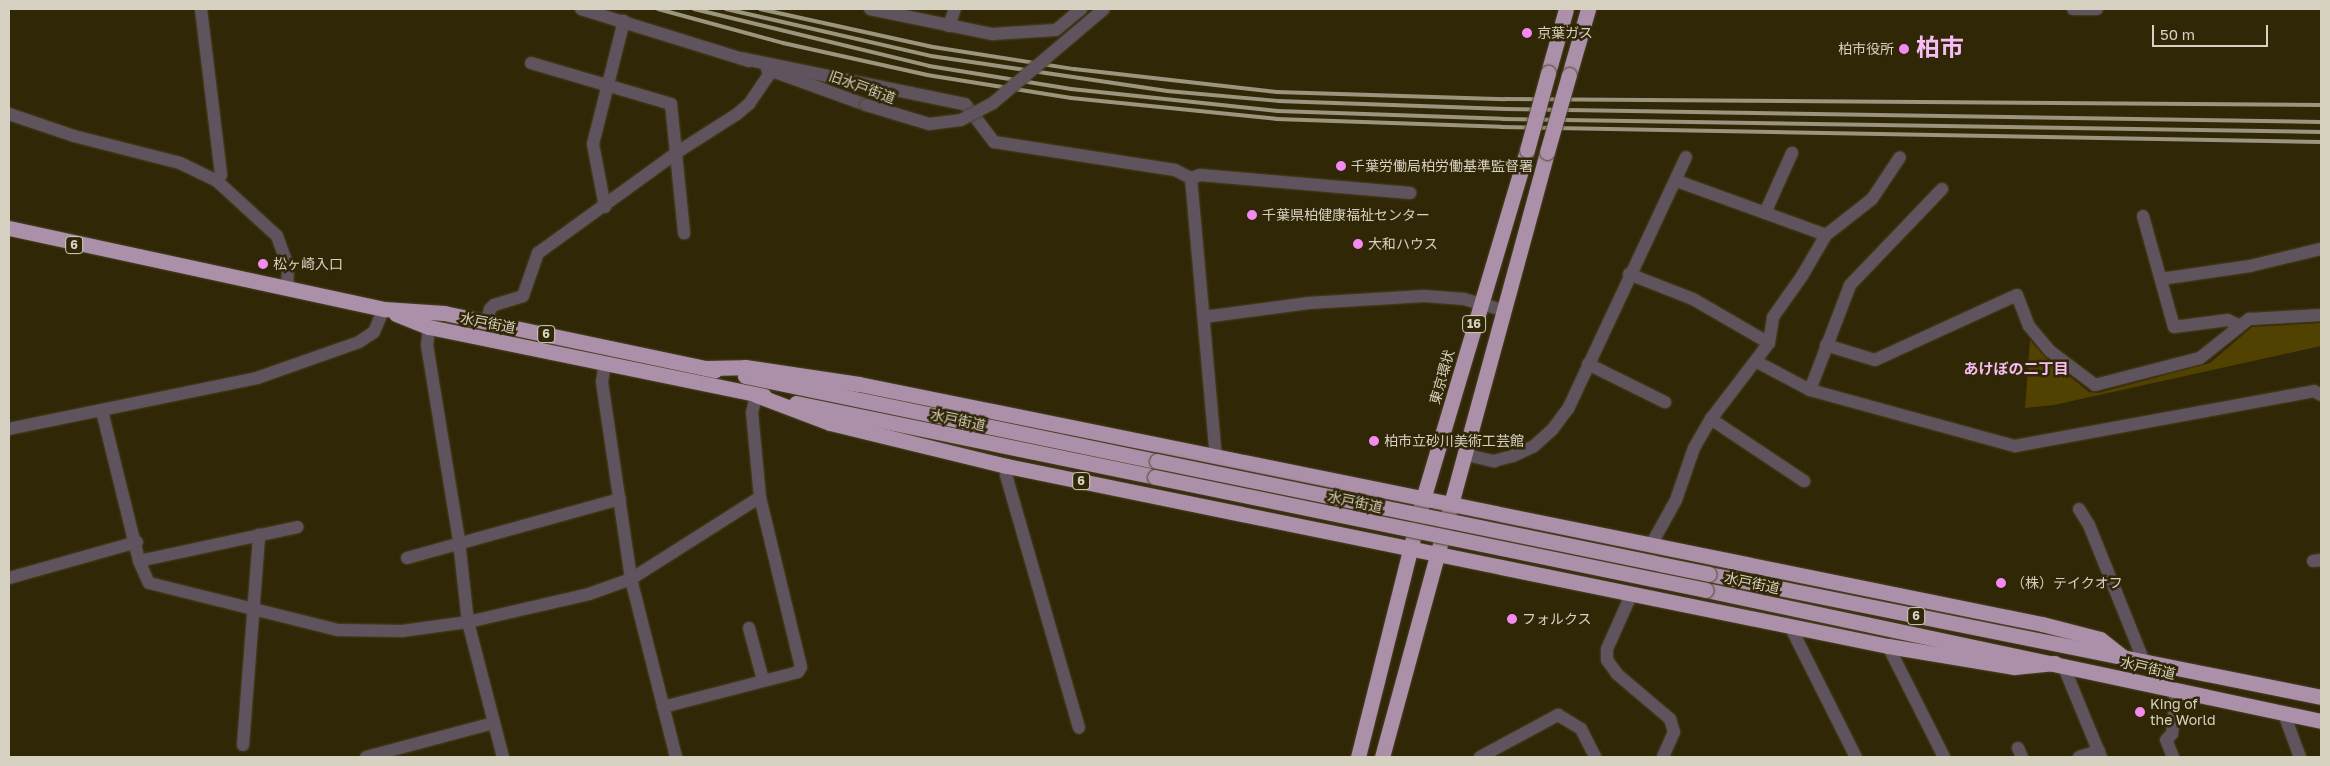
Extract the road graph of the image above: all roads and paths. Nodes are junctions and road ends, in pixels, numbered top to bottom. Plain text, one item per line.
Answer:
1 (201, 9) edge
2 (581, 9) edge
3 (870, 9) edge
4 (955, 9) edge
5 (1081, 9) edge
6 (1104, 9) edge
7 (1566, 9) edge
8 (1588, 9) edge
9 (2073, 9) edge
10 (2097, 9) edge
11 (624, 21) junction
12 (949, 26) junction
13 (740, 58) junction
14 (531, 63) dead end
15 (772, 70) junction
16 (606, 86) junction
17 (9, 114) edge
18 (676, 153) junction
19 (1792, 153) dead end
20 (1686, 157) dead end
21 (1900, 158) dead end
22 (1191, 178) junction
23 (217, 181) junction
24 (1677, 181) junction
25 (1942, 189) dead end
26 (1410, 192) dead end
27 (605, 207) junction
28 (1765, 213) junction
29 (2143, 216) dead end
30 (9, 228) edge
31 (684, 233) dead end
32 (1826, 235) junction
33 (2321, 250) edge
34 (1630, 274) junction
35 (2161, 279) junction
36 (287, 289) junction
37 (1480, 304) junction
38 (384, 309) junction
39 (1503, 310) junction
40 (2321, 315) edge
41 (1204, 317) junction
42 (487, 322) junction
43 (2240, 326) junction
44 (429, 327) junction
45 (1769, 343) junction
46 (1826, 344) junction
47 (1757, 362) junction
48 (605, 363) junction
49 (1588, 364) junction
50 (706, 368) junction
51 (1810, 390) junction
52 (2321, 394) edge
53 (756, 395) junction
54 (1665, 402) dead end
55 (102, 411) junction
56 (1711, 419) junction
57 (9, 429) edge
58 (1466, 455) junction
59 (1216, 456) junction
60 (1007, 466) junction
61 (1804, 481) dead end
62 (760, 497) junction
63 (620, 499) junction
64 (1423, 499) junction
65 (1452, 505) junction
66 (2079, 509) dead end
67 (297, 527) dead end
68 (259, 535) junction
69 (459, 541) junction
70 (137, 542) junction
71 (1650, 545) junction
72 (1411, 548) junction
73 (1440, 554) junction
74 (407, 558) dead end
75 (139, 561) junction
76 (9, 578) edge
77 (631, 580) junction
78 (1632, 593) junction
79 (251, 609) junction
80 (468, 622) junction
81 (1790, 626) junction
82 (749, 628) dead end
83 (1888, 646) junction
84 (2124, 658) junction
85 (2144, 662) junction
86 (2059, 664) junction
87 (763, 680) junction
88 (2176, 691) junction
89 (2321, 698) edge
90 (664, 707) junction
91 (2284, 714) junction
92 (2321, 721) edge
93 (494, 724) junction
94 (1079, 728) dead end
95 (243, 745) dead end
96 (2100, 754) edge
97 (366, 757) edge
98 (503, 757) edge
99 (676, 757) edge
100 (1358, 757) edge
101 (1382, 757) edge
102 (1480, 757) edge
103 (1595, 757) edge
104 (1663, 757) edge
105 (1856, 757) edge
106 (1944, 757) edge
107 (2079, 757) edge
108 (2173, 757) edge
109 (2300, 757) edge

1 - 23 street
2 - 11 street, 旧水戸街道
3 - 12 street
4 - 12 street
5 - 12 street
6 - 15 street, 旧水戸街道, bridge
7 - 37 highway, 東京環状 / 16, bridge
8 - 39 highway, 16, bridge
9 - 10 street
11 - 13 street, 旧水戸街道
11 - 16 street
13 - 15 street, 旧水戸街道
13 - 22 street
14 - 16 street
15 - 18 street
16 - 18 street
16 - 27 street
17 - 23 street
18 - 27 street
18 - 31 street
19 - 28 street
20 - 24 street
21 - 32 street
22 - 26 street
22 - 41 street
23 - 36 street
24 - 28 street
24 - 34 street
25 - 46 street
27 - 42 street
28 - 32 street
29 - 35 street
30 - 36 highway, 水戸街道 / 6
32 - 45 street
33 - 35 street
34 - 45 street
34 - 49 street
35 - 43 street
36 - 38 highway, 水戸街道 / 6
37 - 39 street
37 - 41 street
37 - 64 highway, 東京環状 / 16
38 - 42 highway, 水戸街道 / 6
38 - 44 highway, 水戸街道 / 6
38 - 55 street
39 - 58 highway, 16
40 - 43 street
41 - 59 street
42 - 50 highway, 水戸街道 / 6
43 - 46 street
44 - 48 highway, 水戸街道 / 6
44 - 69 street
45 - 47 street
46 - 51 street
47 - 51 street
47 - 56 street
48 - 53 highway, 水戸街道 / 6
48 - 63 street
49 - 54 street
49 - 58 street
50 - 59 highway, 6
50 - 84 highway, 水戸街道 / 6, bridge
51 - 52 street
53 - 60 highway, 6
53 - 62 street
53 - 86 highway, 水戸街道 / 6, bridge
55 - 57 street
55 - 70 street
56 - 61 street
56 - 71 street
58 - 65 highway, 16
59 - 64 highway, 6
60 - 72 highway, 6
60 - 94 street
62 - 77 street
62 - 87 street
63 - 69 street
63 - 77 street
64 - 65 highway
64 - 72 highway, 東京環状 / 16
65 - 71 highway
65 - 73 highway, 16
66 - 85 street
67 - 68 street
68 - 75 street
68 - 79 street
69 - 74 street
69 - 80 street
70 - 75 street
70 - 76 street
71 - 84 highway
72 - 73 highway
72 - 100 highway, 東京環状 / 16
73 - 78 highway
73 - 101 highway, 16
75 - 79 street
77 - 80 street
77 - 90 street
78 - 81 highway
78 - 104 street
79 - 80 street
79 - 95 street
80 - 93 street
81 - 83 highway
81 - 105 street
82 - 87 street
83 - 86 highway
83 - 106 street
84 - 85 highway, 水戸街道 / 6
85 - 89 highway, 水戸街道 / 6
86 - 88 highway, 水戸街道 / 6
86 - 96 street
87 - 90 street
88 - 91 highway, 水戸街道 / 6
88 - 108 street
90 - 99 street
91 - 92 highway, 水戸街道 / 6
91 - 109 street
93 - 97 street
93 - 98 street
96 - 107 street
102 - 103 street

